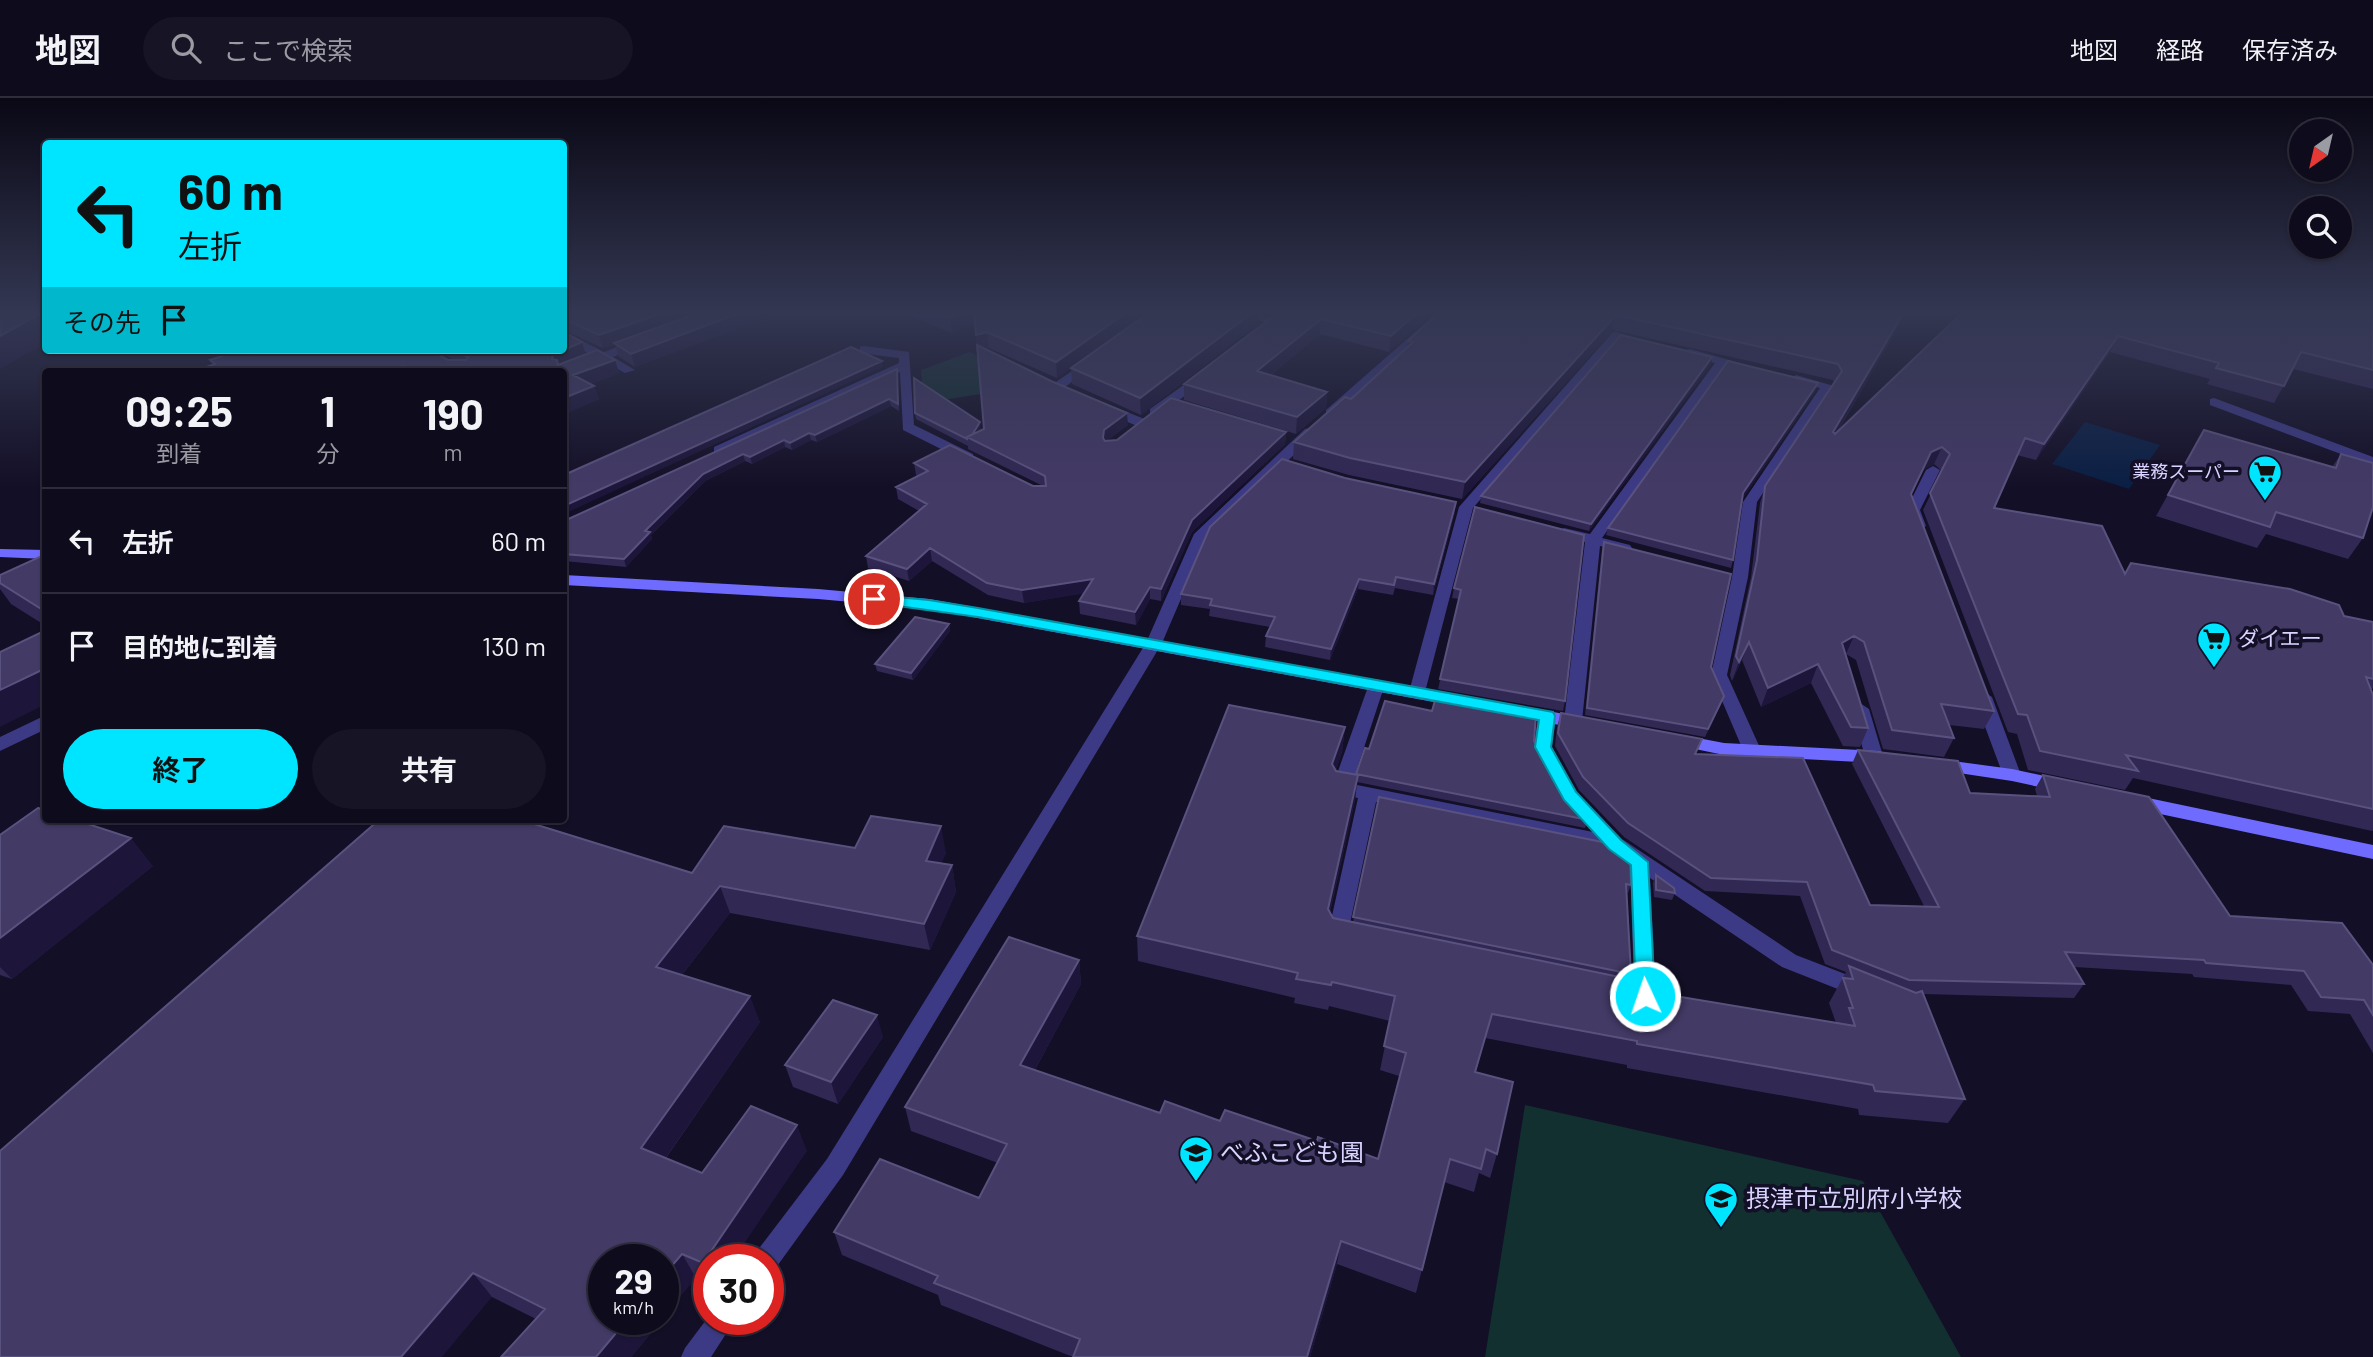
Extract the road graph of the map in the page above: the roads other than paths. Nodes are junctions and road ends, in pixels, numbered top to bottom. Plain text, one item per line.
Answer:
1 (891, 371) edge
2 (906, 371) edge
3 (1079, 371) edge
4 (1209, 371) edge
5 (1375, 371) edge
6 (1585, 371) edge
7 (1715, 371) edge
8 (1788, 377) edge
9 (1057, 387) edge
10 (1093, 402) edge
11 (2214, 402) dead end
12 (703, 457) edge
13 (2373, 462) edge
14 (986, 466) edge
15 (1933, 470) edge
16 (1555, 530) edge
17 (1923, 535) edge
18 (1593, 540) junction
19 (1633, 550) edge
20 (0, 553) edge
21 (42, 555) edge
22 (567, 580) edge
23 (1154, 643) junction
24 (1377, 684) junction
25 (1979, 687) edge
26 (1417, 692) junction
27 (1856, 697) edge
28 (1547, 716) junction
29 (1573, 721) junction
30 (42, 723) edge
31 (1599, 726) edge
32 (1664, 738) edge
33 (0, 745) edge
34 (1752, 750) junction
35 (1874, 756) junction
36 (2012, 775) junction
37 (2079, 790) edge
38 (1368, 794) junction
39 (2119, 799) edge
40 (1615, 845) junction
41 (2373, 852) edge
42 (1640, 862) junction
43 (1365, 939) edge
44 (1605, 988) edge
45 (1877, 996) edge
46 (778, 1244) edge
47 (711, 1335) edge
48 (694, 1357) edge

1 - 12 street
2 - 14 street
3 - 9 street
4 - 10 street
5 - 23 street
6 - 26 street
7 - 18 street
8 - 34 street
11 - 13 street
15 - 17 street
16 - 18 street
18 - 19 street
18 - 29 street
20 - 21 street
22 - 23 street
23 - 24 street
23 - 46 street
24 - 26 street
24 - 38 street
25 - 36 street
26 - 28 street
27 - 35 street
28 - 29 street
28 - 40 street
29 - 31 street
30 - 33 street
32 - 34 street
34 - 35 street
35 - 36 street
36 - 37 street
38 - 40 street
38 - 43 street
39 - 41 street
40 - 42 street
42 - 44 street
42 - 45 street
47 - 48 street

